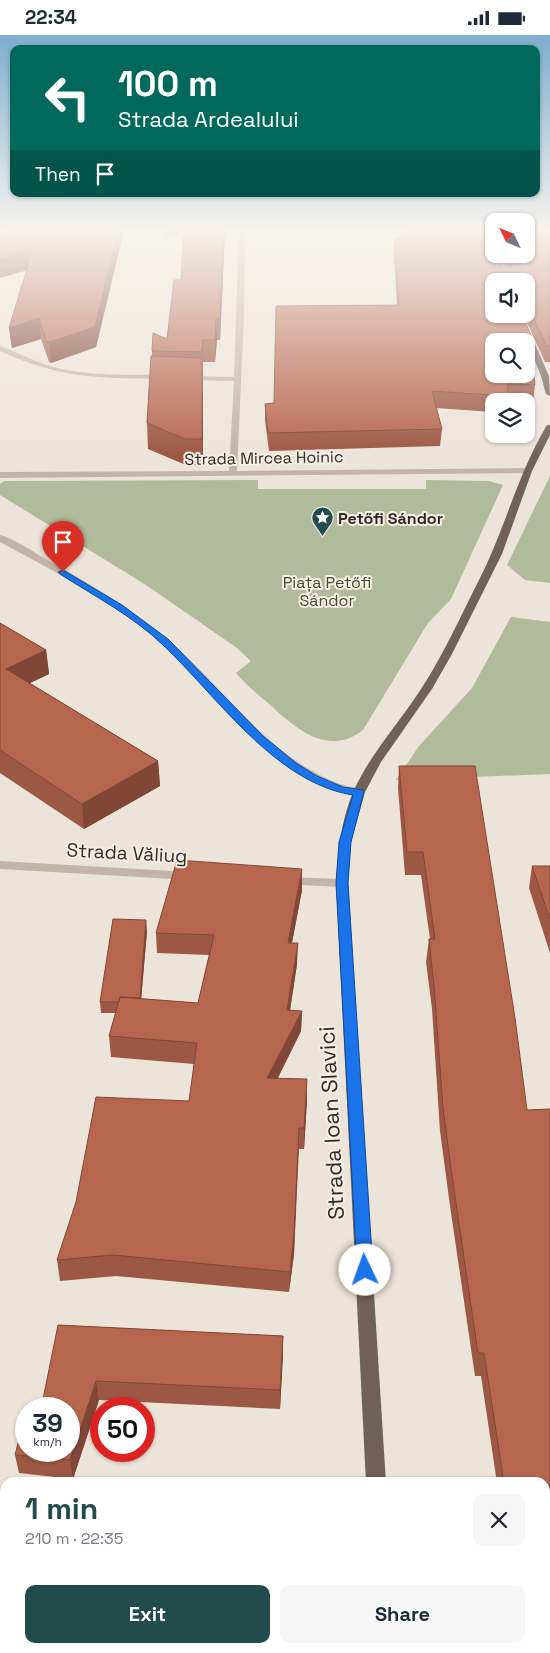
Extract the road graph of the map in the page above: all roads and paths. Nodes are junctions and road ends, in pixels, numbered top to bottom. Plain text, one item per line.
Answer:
1 (240, 307) edge
2 (523, 323) edge
3 (0, 347) edge
4 (548, 376) edge
5 (172, 377) edge
6 (182, 378) edge
7 (238, 379) junction
8 (550, 394) edge
9 (550, 427) edge
10 (528, 471) junction
11 (233, 474) junction
12 (0, 475) edge
13 (0, 538) edge
14 (359, 792) junction
15 (0, 865) edge
16 (206, 877) edge
17 (274, 880) edge
18 (342, 883) junction
19 (376, 1477) edge

1 - 7 street
2 - 4 main road
3 - 5 street
4 - 8 main road
6 - 7 street
7 - 11 street
9 - 10 main road, Strada Ioan Slavici
10 - 11 street, Strada Mircea Hoinic
10 - 14 main road, Strada Ioan Slavici
11 - 12 street, Strada Mircea Hoinic
13 - 14 street
14 - 18 main road, Strada Ioan Slavici
15 - 16 street, Strada Văliug
17 - 18 street
18 - 19 main road, Strada Ioan Slavici

